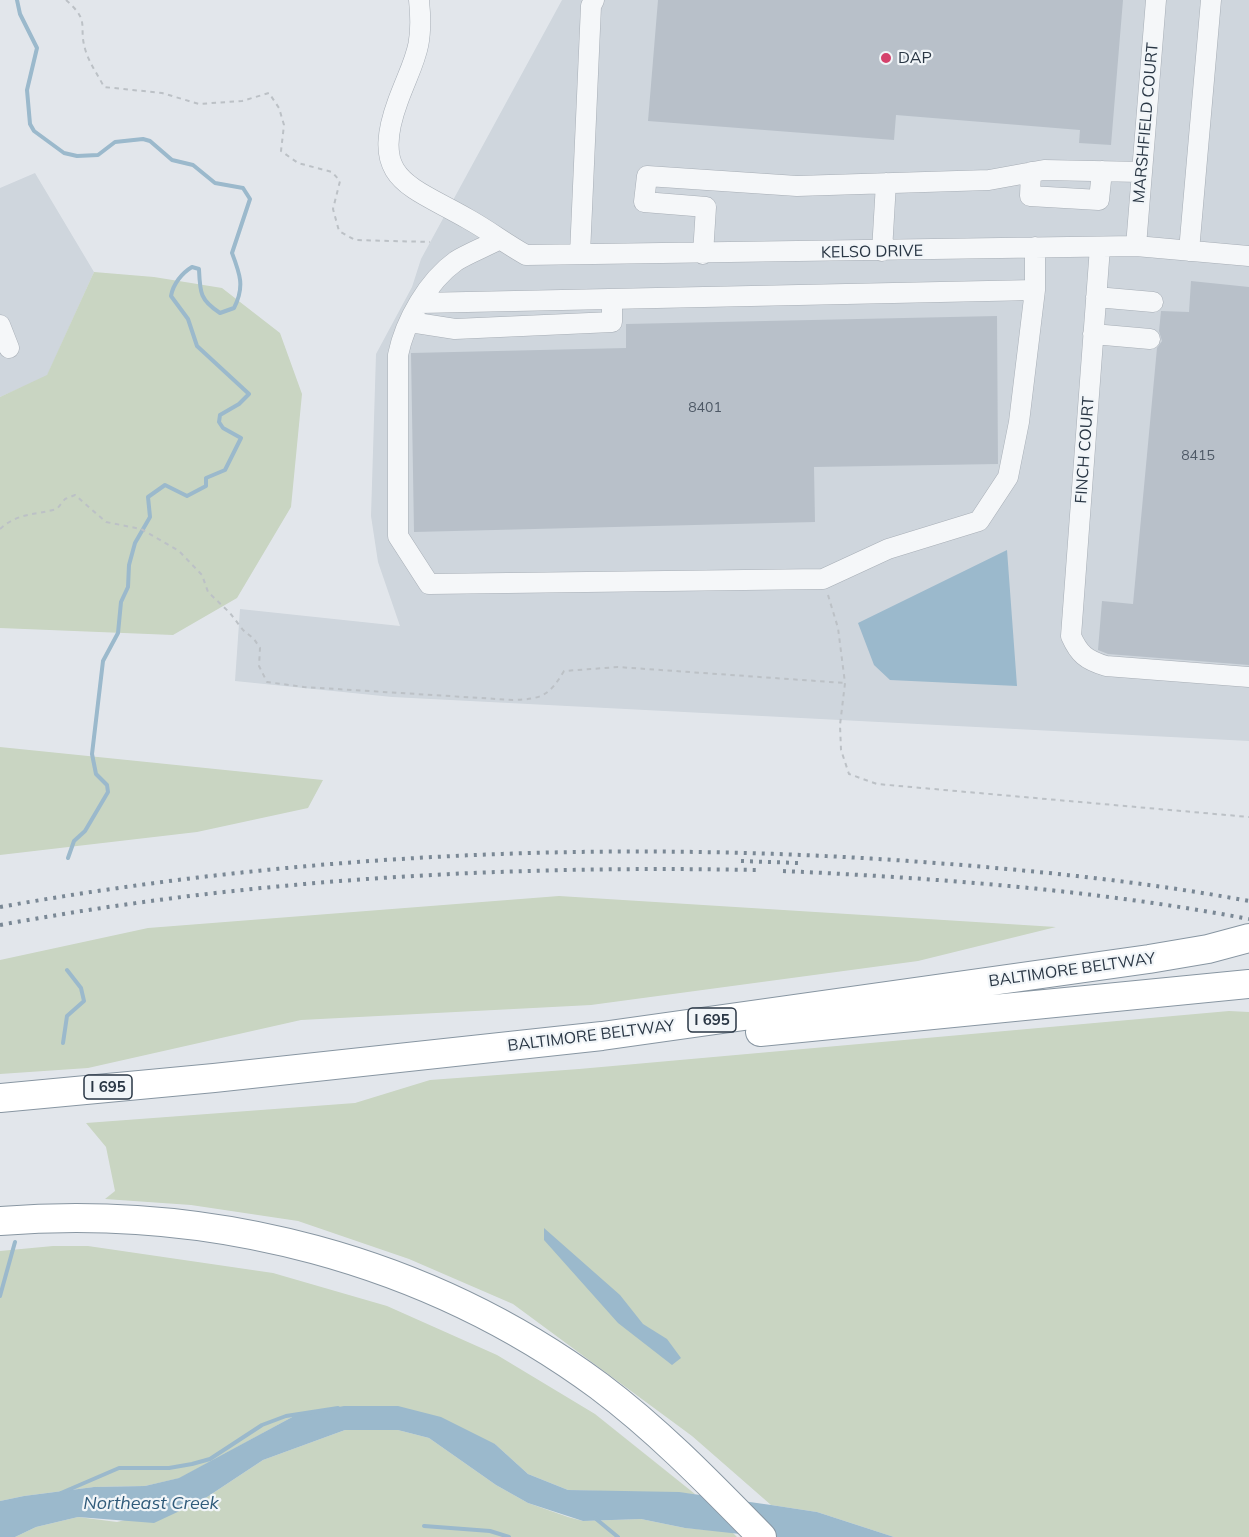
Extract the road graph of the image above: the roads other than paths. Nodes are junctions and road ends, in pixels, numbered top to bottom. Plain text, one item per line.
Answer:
1 (419, 0) edge
2 (594, 0) edge
3 (1156, 0) edge
4 (1211, 0) edge
5 (1102, 171) junction
6 (1031, 172) junction
7 (1142, 172) junction
8 (708, 180) junction
9 (886, 183) junction
10 (706, 207) junction
11 (498, 240) junction
12 (1136, 246) junction
13 (1100, 247) junction
14 (1035, 248) junction
15 (882, 251) junction
16 (1189, 251) junction
17 (580, 254) junction
18 (703, 254) junction
19 (1249, 256) edge
20 (1035, 290) junction
21 (1096, 297) junction
22 (612, 299) junction
23 (1153, 302) dead end
24 (420, 303) junction
25 (410, 322) junction
26 (0, 325) edge
27 (1094, 334) junction
28 (1150, 339) dead end
29 (9, 348) dead end
30 (1249, 677) edge
31 (1249, 938) edge
32 (1249, 984) edge
33 (214, 1078) junction
34 (0, 1098) edge
35 (0, 1221) edge
36 (762, 1537) edge

1 - 11 street, KELSO DRIVE
2 - 17 street
3 - 7 street, MARSHFIELD COURT
4 - 16 street
5 - 6 street
5 - 6 street
5 - 7 street
6 - 9 street
7 - 12 street, MARSHFIELD COURT
8 - 9 street
8 - 10 street
8 - 10 street
9 - 15 street
10 - 18 street
11 - 17 street, KELSO DRIVE
11 - 24 street
12 - 13 street, KELSO DRIVE
12 - 16 street, KELSO DRIVE
13 - 14 street, KELSO DRIVE
13 - 21 street, FINCH COURT
14 - 15 street, KELSO DRIVE
14 - 20 street
15 - 18 street, KELSO DRIVE
16 - 19 street, KELSO DRIVE
17 - 18 street, KELSO DRIVE
20 - 22 street
20 - 25 street
21 - 23 street
21 - 27 street, FINCH COURT
22 - 24 street
22 - 25 street
24 - 25 street
26 - 29 street
27 - 28 street
27 - 30 street, FINCH COURT
31 - 33 highway, BALTIMORE BELTWAY / I 695
32 - 33 highway
33 - 34 highway, BALTIMORE BELTWAY / I 695
35 - 36 highway

